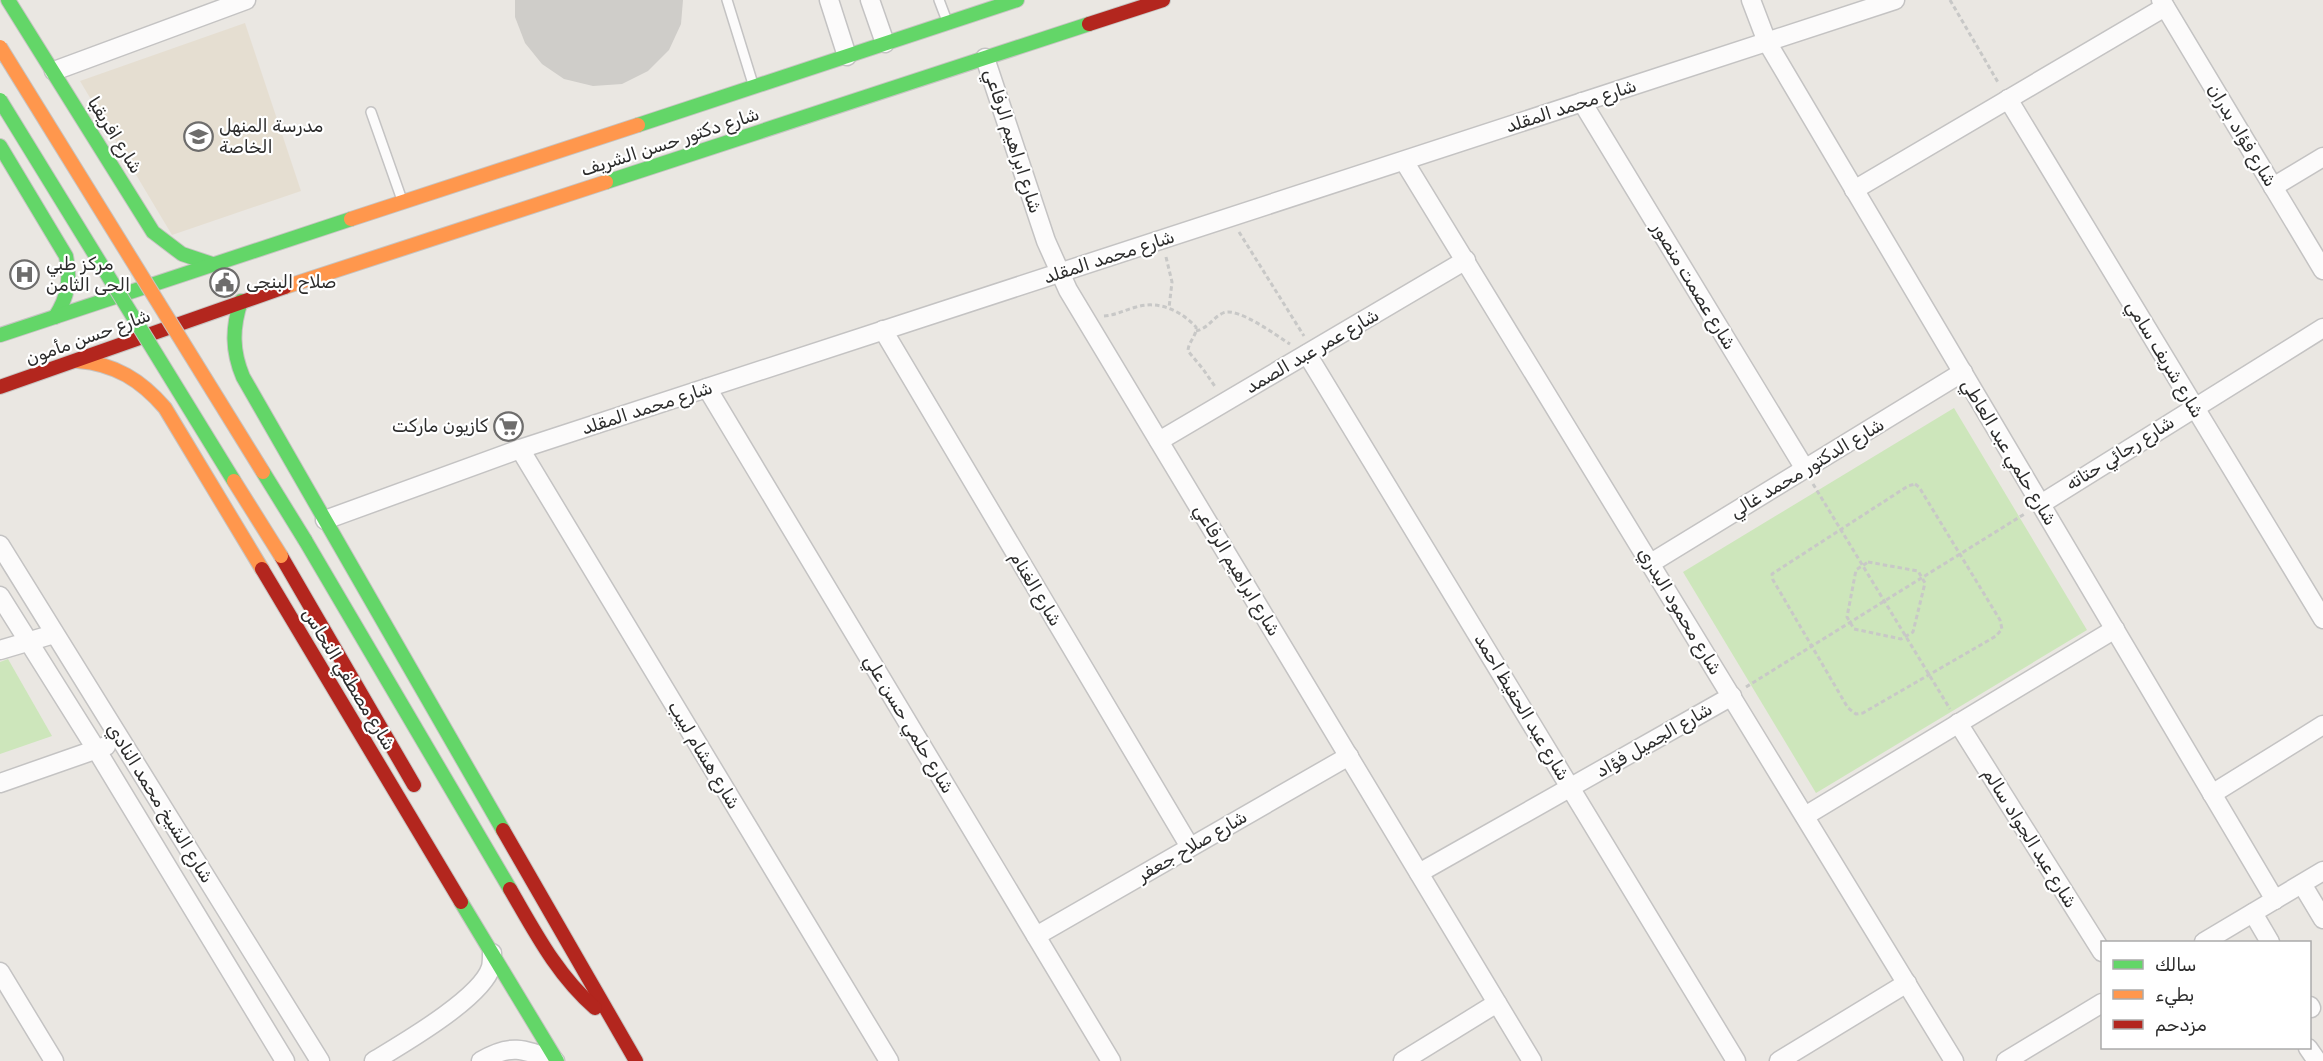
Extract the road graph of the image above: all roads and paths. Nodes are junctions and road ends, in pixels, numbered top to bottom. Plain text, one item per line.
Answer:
1 (8, 0) edge
2 (728, 0) edge
3 (829, 0) edge
4 (870, 0) edge
5 (939, 0) edge
6 (1017, 0) edge
7 (1164, 0) edge
8 (1751, 0) edge
9 (1895, 0) edge
10 (1950, 0) edge
11 (243, 1) edge
12 (2163, 3) edge
13 (947, 23) junction
14 (1767, 42) junction
15 (885, 43) junction
16 (0, 47) edge
17 (847, 56) junction
18 (985, 58) junction
19 (54, 71) junction
20 (754, 87) junction
21 (2008, 99) junction
22 (0, 100) edge
23 (1582, 102) junction
24 (371, 112) dead end
25 (0, 146) edge
26 (2323, 157) edge
27 (1404, 161) junction
28 (114, 169) junction
29 (2273, 187) junction
30 (1854, 190) junction
31 (402, 202) junction
32 (39, 209) junction
33 (1230, 217) junction
34 (1156, 242) junction
35 (1466, 260) junction
36 (212, 264) junction
37 (2323, 270) edge
38 (1059, 273) junction
39 (171, 291) junction
40 (112, 298) junction
41 (242, 301) junction
42 (1169, 308) junction
43 (1081, 312) junction
44 (55, 317) junction
45 (188, 319) junction
46 (2323, 328) edge
47 (883, 330) junction
48 (1196, 331) junction
49 (0, 335) edge
50 (128, 342) junction
51 (1310, 352) junction
52 (73, 361) junction
53 (1963, 372) junction
54 (0, 387) edge
55 (707, 388) junction
56 (1225, 402) junction
57 (2194, 406) junction
58 (267, 420) junction
59 (1159, 441) junction
60 (189, 448) junction
61 (520, 449) junction
62 (1805, 469) junction
63 (2041, 504) junction
64 (325, 520) junction
65 (1841, 529) junction
66 (0, 544) edge
67 (1960, 554) junction
68 (1651, 563) junction
69 (1863, 565) junction
70 (1922, 578) junction
71 (0, 596) edge
72 (1884, 601) junction
73 (40, 610) junction
74 (2323, 619) edge
75 (7, 620) edge
76 (1850, 622) junction
77 (2115, 629) junction
78 (54, 634) junction
79 (1906, 636) junction
80 (27, 641) junction
81 (1812, 646) junction
82 (0, 650) edge
83 (1928, 674) junction
84 (1732, 696) junction
85 (1958, 723) junction
86 (2323, 725) edge
87 (122, 740) junction
88 (96, 749) junction
89 (1349, 756) junction
90 (0, 783) edge
91 (1570, 788) junction
92 (2212, 794) junction
93 (422, 798) dead end
94 (1805, 816) junction
95 (1190, 847) junction
96 (2323, 871) edge
97 (1419, 873) junction
98 (2302, 884) junction
99 (2275, 900) junction
100 (2253, 914) junction
101 (2323, 919) edge
102 (490, 923) dead end
103 (1036, 936) junction
104 (2207, 941) edge
105 (2269, 941) edge
106 (2101, 949) edge
107 (492, 953) junction
108 (0, 972) edge
109 (1907, 983) junction
110 (1497, 1003) junction
111 (2101, 1004) edge
112 (611, 1019) junction
113 (54, 1061) edge
114 (285, 1061) edge
115 (320, 1061) edge
116 (374, 1061) edge
117 (481, 1061) edge
118 (556, 1061) edge
119 (636, 1061) edge
120 (889, 1061) edge
121 (1111, 1061) edge
122 (1403, 1061) edge
123 (1532, 1061) edge
124 (1736, 1061) edge
125 (1779, 1061) edge
126 (1954, 1061) edge
127 (2006, 1061) edge

1 - 19 main road, شارع افريقيا
2 - 20 lane
3 - 17 street
4 - 15 street
5 - 13 lane
6 - 13 main road, شارع دكتور حسن الشريف
7 - 18 main road, شارع دكتور حسن الشريف
8 - 14 street, شارع حلمي عبد العاطي
9 - 14 street, شارع محمد المقلد
10 - 21 path
11 - 19 street
12 - 21 street
12 - 29 street, شارع فؤاد بدران
13 - 15 main road, شارع دكتور حسن الشريف
14 - 23 street, شارع محمد المقلد
14 - 30 street, شارع حلمي عبد العاطي
15 - 17 main road, شارع دكتور حسن الشريف
16 - 112 main road, bridge
17 - 20 main road, شارع دكتور حسن الشريف
18 - 38 street, شارع ابراهيم الرفاعي
18 - 41 main road, شارع دكتور حسن الشريف
19 - 28 main road, شارع افريقيا
20 - 31 main road, شارع دكتور حسن الشريف
21 - 30 street
21 - 57 street, شارع شريف سامي
22 - 93 main road, bridge
23 - 27 street, شارع محمد المقلد
23 - 62 street, شارع عصمت منصور
24 - 31 lane
25 - 32 main road
26 - 29 street
27 - 33 street, شارع محمد المقلد
27 - 35 street, شارع محمود البدري
28 - 32 main road
28 - 36 main road, شارع افريقيا
29 - 37 street, شارع فؤاد بدران
30 - 53 street, شارع حلمي عبد العاطي
31 - 36 main road, شارع دكتور حسن الشريف
32 - 44 main road
33 - 34 street, شارع محمد المقلد
33 - 51 path
34 - 38 street, شارع محمد المقلد
34 - 42 path
35 - 51 street, شارع عمر عبد الصمد
35 - 68 street, شارع محمود البدري
36 - 39 main road, شارع دكتور حسن الشريف
38 - 43 street, شارع ابراهيم الرفاعي
38 - 47 street, شارع محمد المقلد
39 - 40 main road, شارع حسن مأمون
39 - 45 main road
40 - 44 main road, شارع حسن مأمون
40 - 50 main road
41 - 45 main road, شارع دكتور حسن الشريف
41 - 58 main road
42 - 43 path
42 - 48 path
43 - 59 street, شارع ابراهيم الرفاعي
44 - 49 main road, شارع حسن مأمون
45 - 50 main road, شارع حسن مأمون
46 - 57 street, شارع رجائي حتاته
47 - 55 street, شارع محمد المقلد
47 - 95 street, شارع الغنام
48 - 51 path
48 - 56 path
50 - 52 main road, شارع حسن مأمون
51 - 56 street, شارع عمر عبد الصمد
51 - 91 street, شارع عبد الحفيظ احمد
52 - 54 main road, شارع حسن مأمون
52 - 60 main road, شارع مصطفي النحاس
53 - 62 street, شارع الدكتور محمد غالي
53 - 63 street, شارع حلمي عبد العاطي
55 - 61 street, شارع محمد المقلد
55 - 103 street, شارع حلمي حسن علي
56 - 59 street, شارع عمر عبد الصمد
57 - 63 street, شارع رجائي حتاته
57 - 74 street, شارع شريف سامي
58 - 60 main road
58 - 64 main road
59 - 89 street, شارع ابراهيم الرفاعي
60 - 107 main road, شارع مصطفي النحاس
61 - 64 street, شارع محمد المقلد
61 - 120 street, شارع هشام لبيب
62 - 65 path
62 - 68 street, شارع الدكتور محمد غالي
63 - 67 path
63 - 77 street, شارع حلمي عبد العاطي
64 - 112 main road
65 - 67 path
65 - 69 path
65 - 81 path
66 - 73 street, شارع الشيخ محمد النادي
67 - 70 path
67 - 83 path
68 - 84 street, شارع محمود البدري
69 - 70 path
69 - 72 path
69 - 76 path
70 - 72 path
70 - 79 path
71 - 75 street, شارع الشيخ محمد النادي
72 - 76 path
72 - 79 path
73 - 75 street
73 - 78 street, شارع الشيخ محمد النادي
75 - 80 street, شارع الشيخ محمد النادي
76 - 79 path
76 - 81 path
77 - 85 street
77 - 92 street, شارع حلمي عبد العاطي
78 - 80 street
78 - 87 street, شارع الشيخ محمد النادي
79 - 83 path
80 - 82 street
80 - 88 street, شارع الشيخ محمد النادي
81 - 83 path
81 - 84 path
83 - 85 path
84 - 91 street, شارع الجميل فؤاد
84 - 94 street, شارع محمود البدري
85 - 94 street
85 - 106 street, شارع عبد الجواد سالم
86 - 92 street
87 - 88 street
87 - 115 street, شارع الشيخ محمد النادي
88 - 90 street
88 - 114 street, شارع الشيخ محمد النادي
89 - 95 street, شارع صلاح جعفر
89 - 97 street, شارع ابراهيم الرفاعي
91 - 97 street, شارع الجميل فؤاد
91 - 124 street, شارع عبد الحفيظ احمد
92 - 99 street, شارع حلمي عبد العاطي
94 - 109 street, شارع محمود البدري
95 - 103 street, شارع صلاح جعفر
96 - 98 street
97 - 110 street, شارع ابراهيم الرفاعي
98 - 99 street
98 - 101 street
99 - 100 street
100 - 104 street
100 - 105 street
102 - 107 main road
103 - 121 street, شارع حلمي حسن علي
107 - 116 street
107 - 118 main road, شارع مصطفي النحاس
108 - 113 street
109 - 125 street
109 - 126 street, شارع محمود البدري
110 - 122 street
110 - 123 street, شارع ابراهيم الرفاعي
111 - 127 street
112 - 119 main road
117 - 118 street

